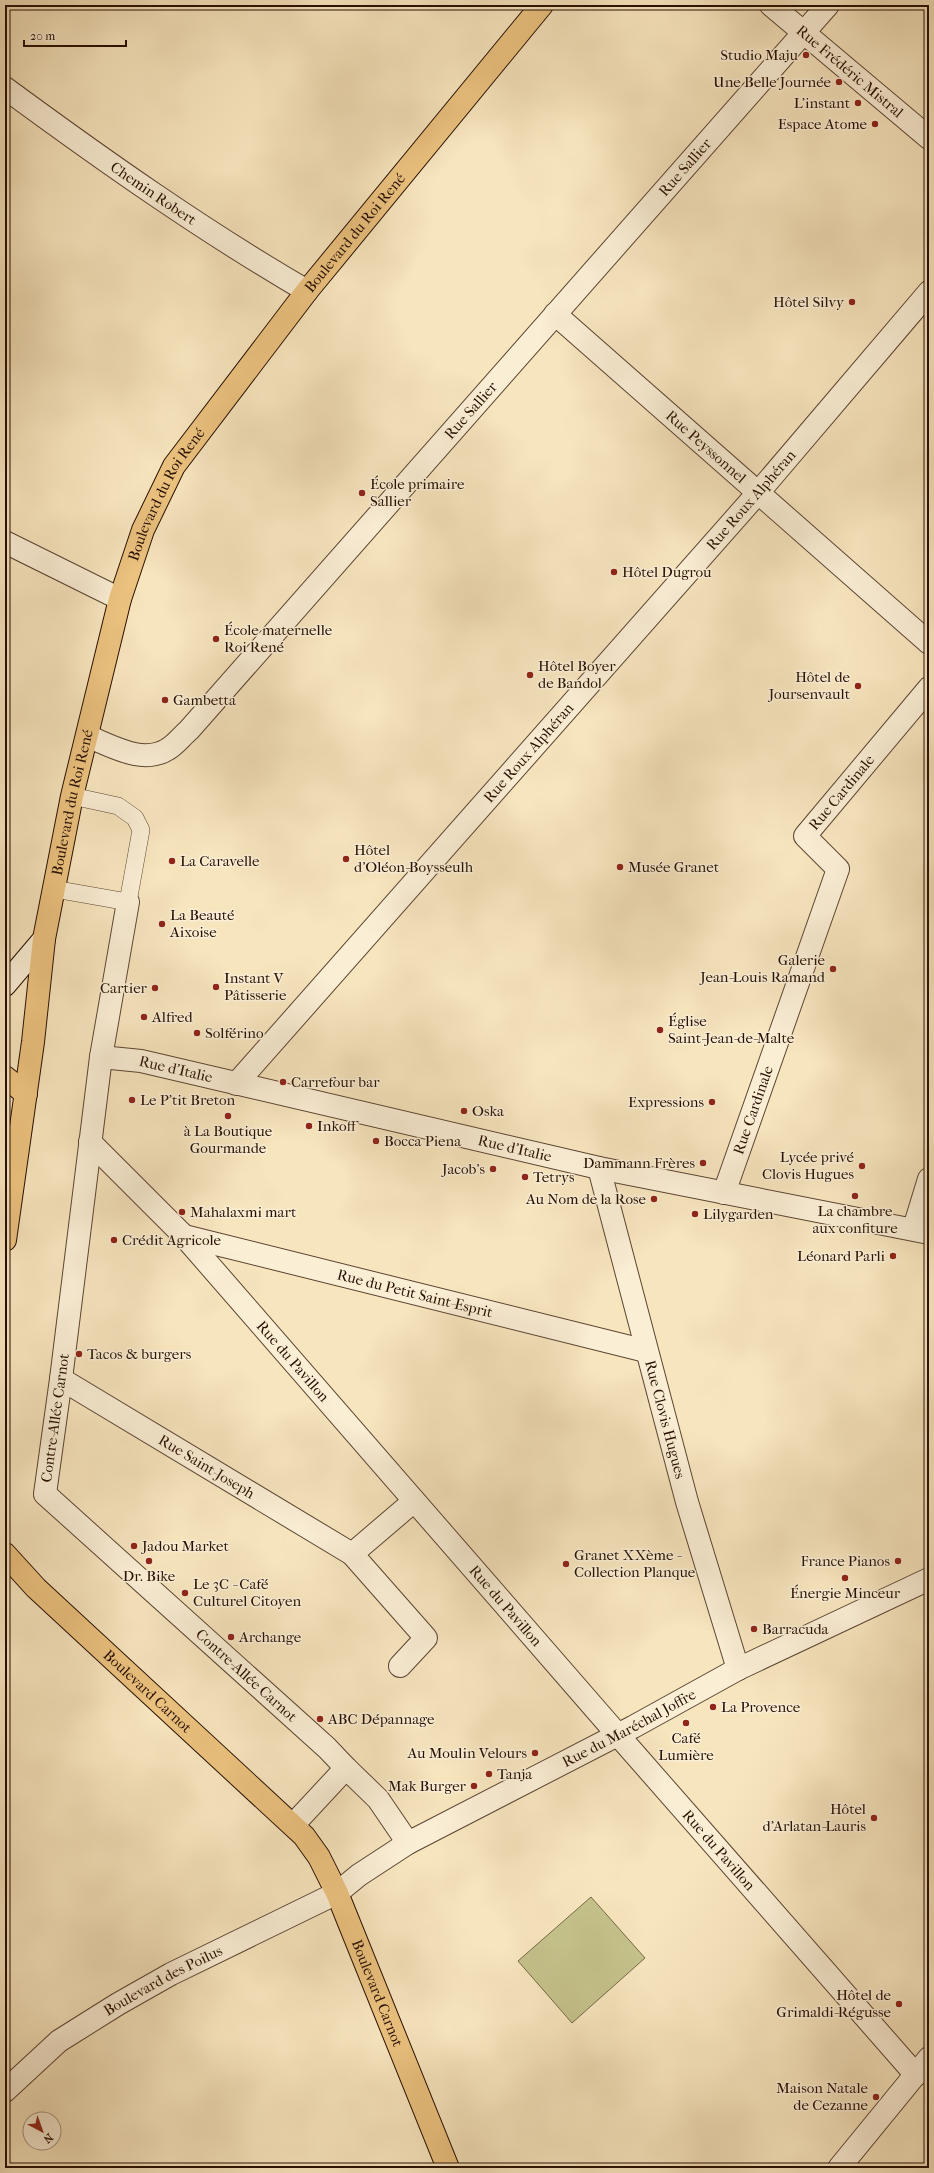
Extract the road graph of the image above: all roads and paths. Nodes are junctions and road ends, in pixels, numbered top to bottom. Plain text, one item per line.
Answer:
1 (542, 5) edge
2 (771, 5) edge
3 (828, 5) edge
4 (804, 33) junction
5 (5, 88) edge
6 (929, 138) edge
7 (307, 291) junction
8 (929, 292) edge
9 (555, 314) junction
10 (757, 494) junction
11 (5, 542) edge
12 (120, 599) junction
13 (929, 643) edge
14 (929, 688) edge
15 (88, 736) junction
16 (72, 796) junction
17 (54, 889) junction
18 (128, 902) junction
19 (44, 939) junction
20 (5, 985) edge
21 (101, 1057) junction
22 (5, 1077) edge
23 (236, 1084) junction
24 (26, 1094) junction
25 (90, 1142) junction
26 (599, 1168) junction
27 (929, 1180) edge
28 (724, 1193) junction
29 (922, 1231) edge
30 (184, 1236) junction
31 (5, 1240) edge
32 (646, 1351) junction
33 (61, 1379) junction
34 (414, 1501) junction
35 (5, 1554) edge
36 (352, 1554) junction
37 (929, 1579) edge
38 (400, 1666) dead end
39 (738, 1669) junction
40 (618, 1735) junction
41 (346, 1768) junction
42 (293, 1825) junction
43 (408, 1843) junction
44 (337, 1893) junction
45 (929, 2058) edge
46 (916, 2075) junction
47 (5, 2091) edge
48 (448, 2168) edge
49 (839, 2168) edge

1 - 7 main road, Boulevard du Roi René
2 - 4 street, Rue Frédéric Mistral
3 - 4 street, Rue Sallier
4 - 6 street, Rue Frédéric Mistral
4 - 9 street, Rue Sallier
5 - 7 street, Chemin Robert
7 - 12 main road, Boulevard du Roi René
8 - 10 street, Rue Roux Alphéran
9 - 10 street, Rue Peyssonnel
9 - 15 street, Rue Sallier
10 - 13 street, Rue Peyssonnel
10 - 23 street, Rue Roux Alphéran
11 - 12 street
12 - 15 main road, Boulevard du Roi René
14 - 28 street, Rue Cardinale
15 - 16 main road, Boulevard du Roi René
16 - 17 main road, Boulevard du Roi René
16 - 18 lane
17 - 18 lane
17 - 19 main road, Boulevard du Roi René
18 - 21 street, Contre-Allée Carnot
19 - 20 street
19 - 24 main road, Boulevard du Roi René
21 - 23 street, Rue d'Italie
21 - 25 street, Contre-Allée Carnot
22 - 24 main road
23 - 26 street, Rue d'Italie
24 - 31 main road
25 - 30 street, Rue du Pavillon
25 - 33 street, Contre-Allée Carnot
26 - 28 street, Rue d'Italie
26 - 32 street, Rue Clovis Hugues
27 - 29 street
28 - 29 street, Rue d'Italie
30 - 32 street, Rue du Petit Saint-Esprit
30 - 34 street, Rue du Pavillon
32 - 39 street, Rue Clovis Hugues
33 - 36 street, Rue Saint-Joseph
33 - 41 street, Contre-Allée Carnot
34 - 36 street
34 - 40 street, Rue du Pavillon
35 - 42 main road, Boulevard Carnot
36 - 38 street, Rue Saint-Joseph
37 - 39 street, Rue du Maréchal Joffre
39 - 40 street, Rue du Maréchal Joffre
40 - 43 street, Rue du Maréchal Joffre
40 - 46 street, Rue du Pavillon
41 - 42 street
41 - 43 street
42 - 44 main road, Boulevard Carnot
43 - 44 street, Rue du Maréchal Joffre
44 - 47 street, Boulevard des Poilus
44 - 48 main road, Boulevard Carnot
45 - 46 street
46 - 49 street

